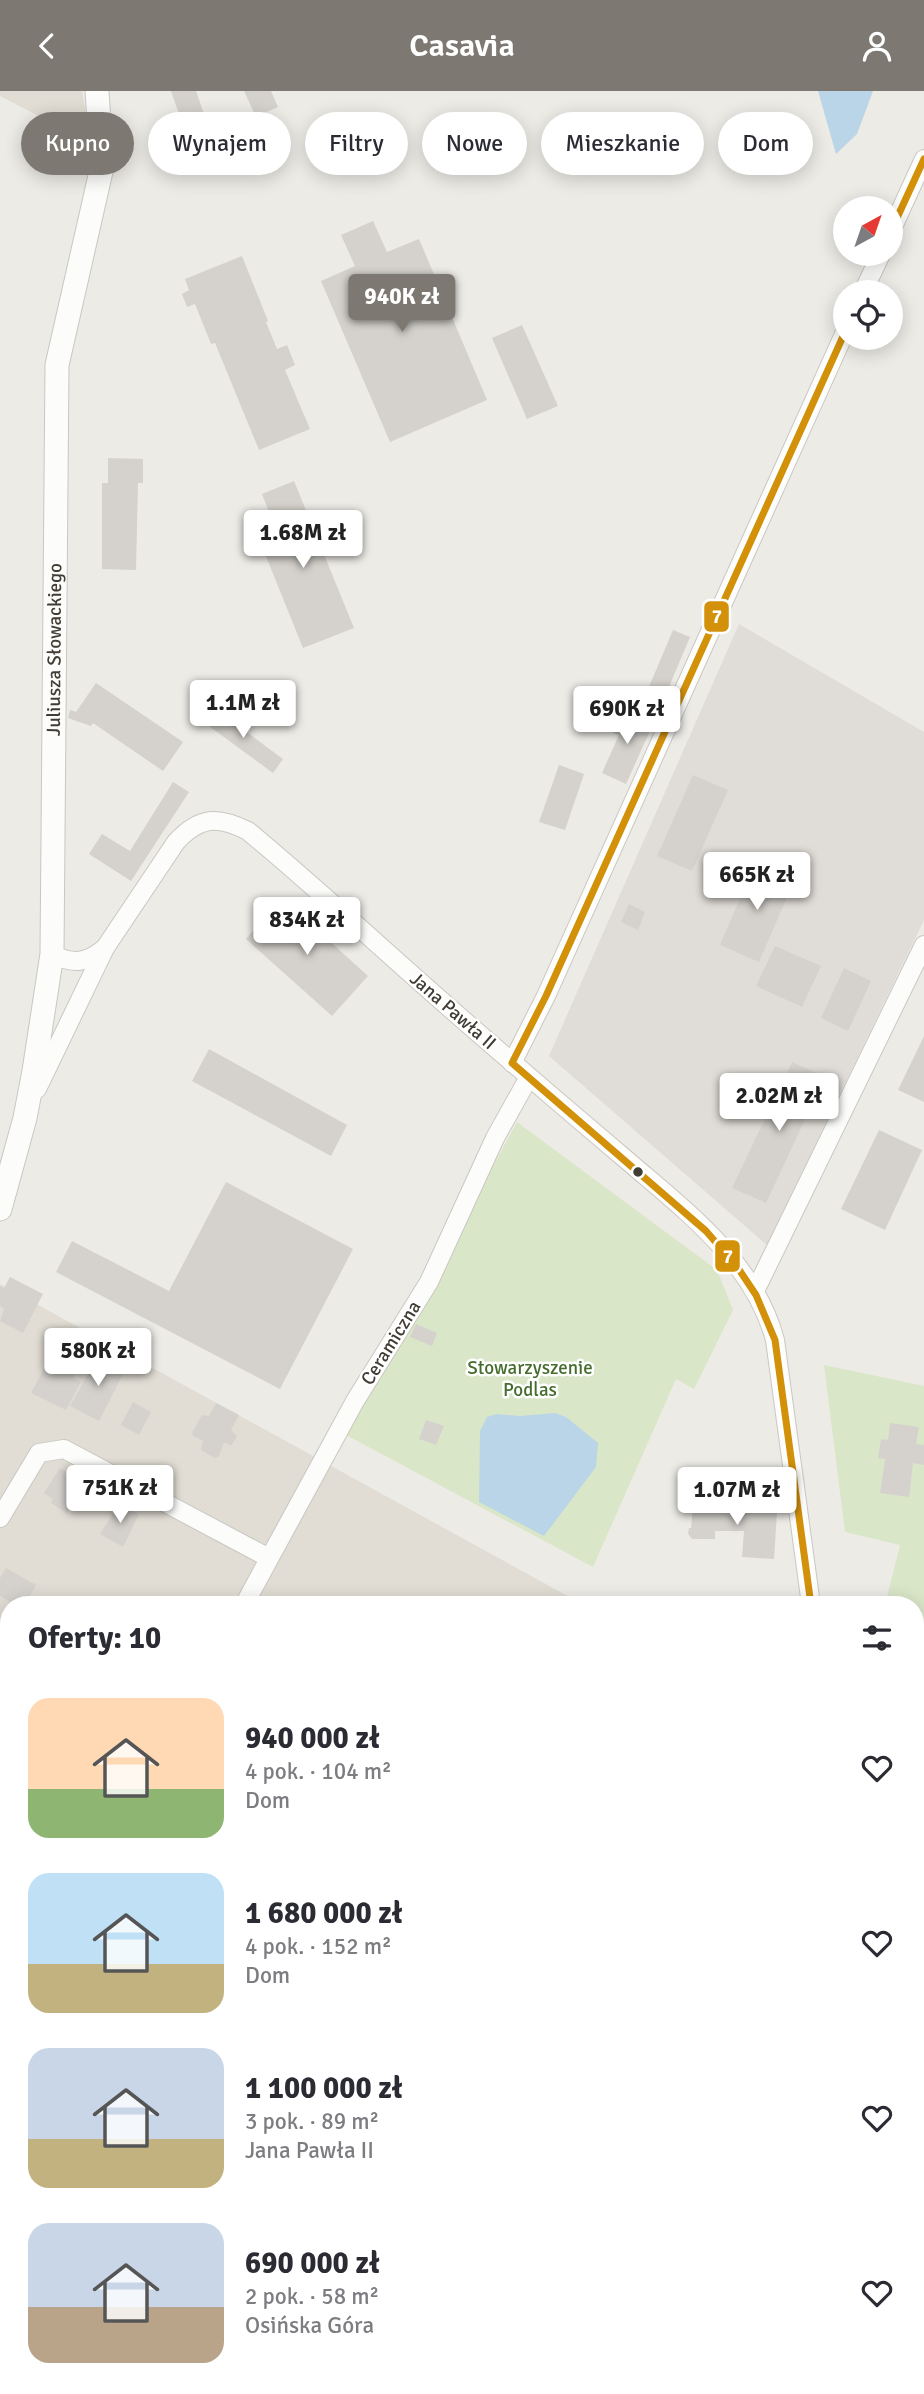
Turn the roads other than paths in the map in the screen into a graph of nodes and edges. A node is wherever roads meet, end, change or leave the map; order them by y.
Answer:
1 (97, 91) edge
2 (924, 159) edge
3 (903, 205) edge
4 (837, 350) edge
5 (924, 945) edge
6 (105, 949) junction
7 (52, 954) junction
8 (512, 1063) junction
9 (529, 1077) junction
10 (25, 1118) junction
11 (0, 1209) edge
12 (755, 1291) junction
13 (0, 1518) edge
14 (269, 1558) junction
15 (249, 1596) edge
16 (810, 1596) edge

1 - 7 street, Juliusza Słowackiego
2 - 3 street
4 - 8 street
5 - 12 street
6 - 7 street
6 - 8 street, Jana Pawła II
6 - 10 street, Jana Pawła II
7 - 10 street, Juliusza Słowackiego
8 - 9 street, Jana Pawła II
9 - 12 street, Jana Pawła II
9 - 14 street, Ceramiczna
10 - 11 street, Juliusza Słowackiego
12 - 16 street, Jana Pawła II
13 - 14 street
14 - 15 street, Ceramiczna

